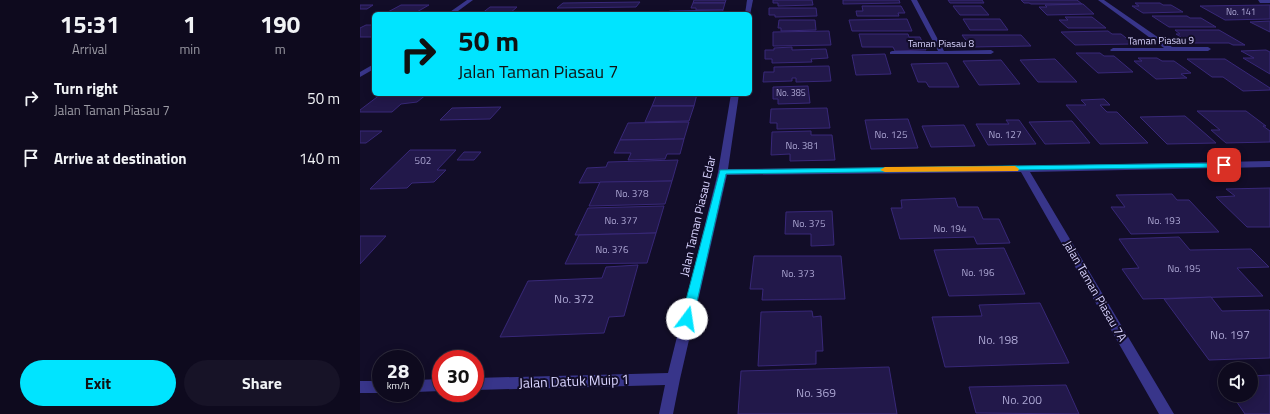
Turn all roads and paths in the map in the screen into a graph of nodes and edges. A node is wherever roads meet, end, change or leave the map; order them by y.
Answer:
1 (470, 0) edge
2 (750, 0) edge
3 (914, 0) edge
4 (1101, 0) edge
5 (1260, 1) edge
6 (1270, 1) edge
7 (453, 12) edge
8 (748, 12) edge
9 (1208, 49) dead end
10 (1113, 50) dead end
11 (1170, 50) junction
12 (942, 52) junction
13 (991, 52) dead end
14 (892, 53) dead end
15 (372, 67) edge
16 (360, 75) edge
17 (735, 96) edge
18 (1270, 164) edge
19 (1024, 169) junction
20 (723, 172) junction
21 (673, 378) junction
22 (484, 384) edge
23 (360, 387) edge
24 (372, 387) edge
25 (666, 414) edge
26 (1167, 414) edge

1 - 7 street
2 - 8 street
3 - 12 street
4 - 11 street
5 - 6 street
9 - 11 street, Taman Piasau 9
10 - 11 street, Taman Piasau 9
12 - 13 street, Taman Piasau 8
12 - 14 street, Taman Piasau 8
15 - 16 street
17 - 20 street, Jalan Taman Piasau Edar
18 - 19 street
19 - 20 street
19 - 26 street, Jalan Taman Piasau 7A
20 - 21 street, Jalan Taman Piasau Edar
21 - 22 street, Jalan Datuk Muip 1
21 - 25 street, Jalan Taman Piasau Edar
23 - 24 street

